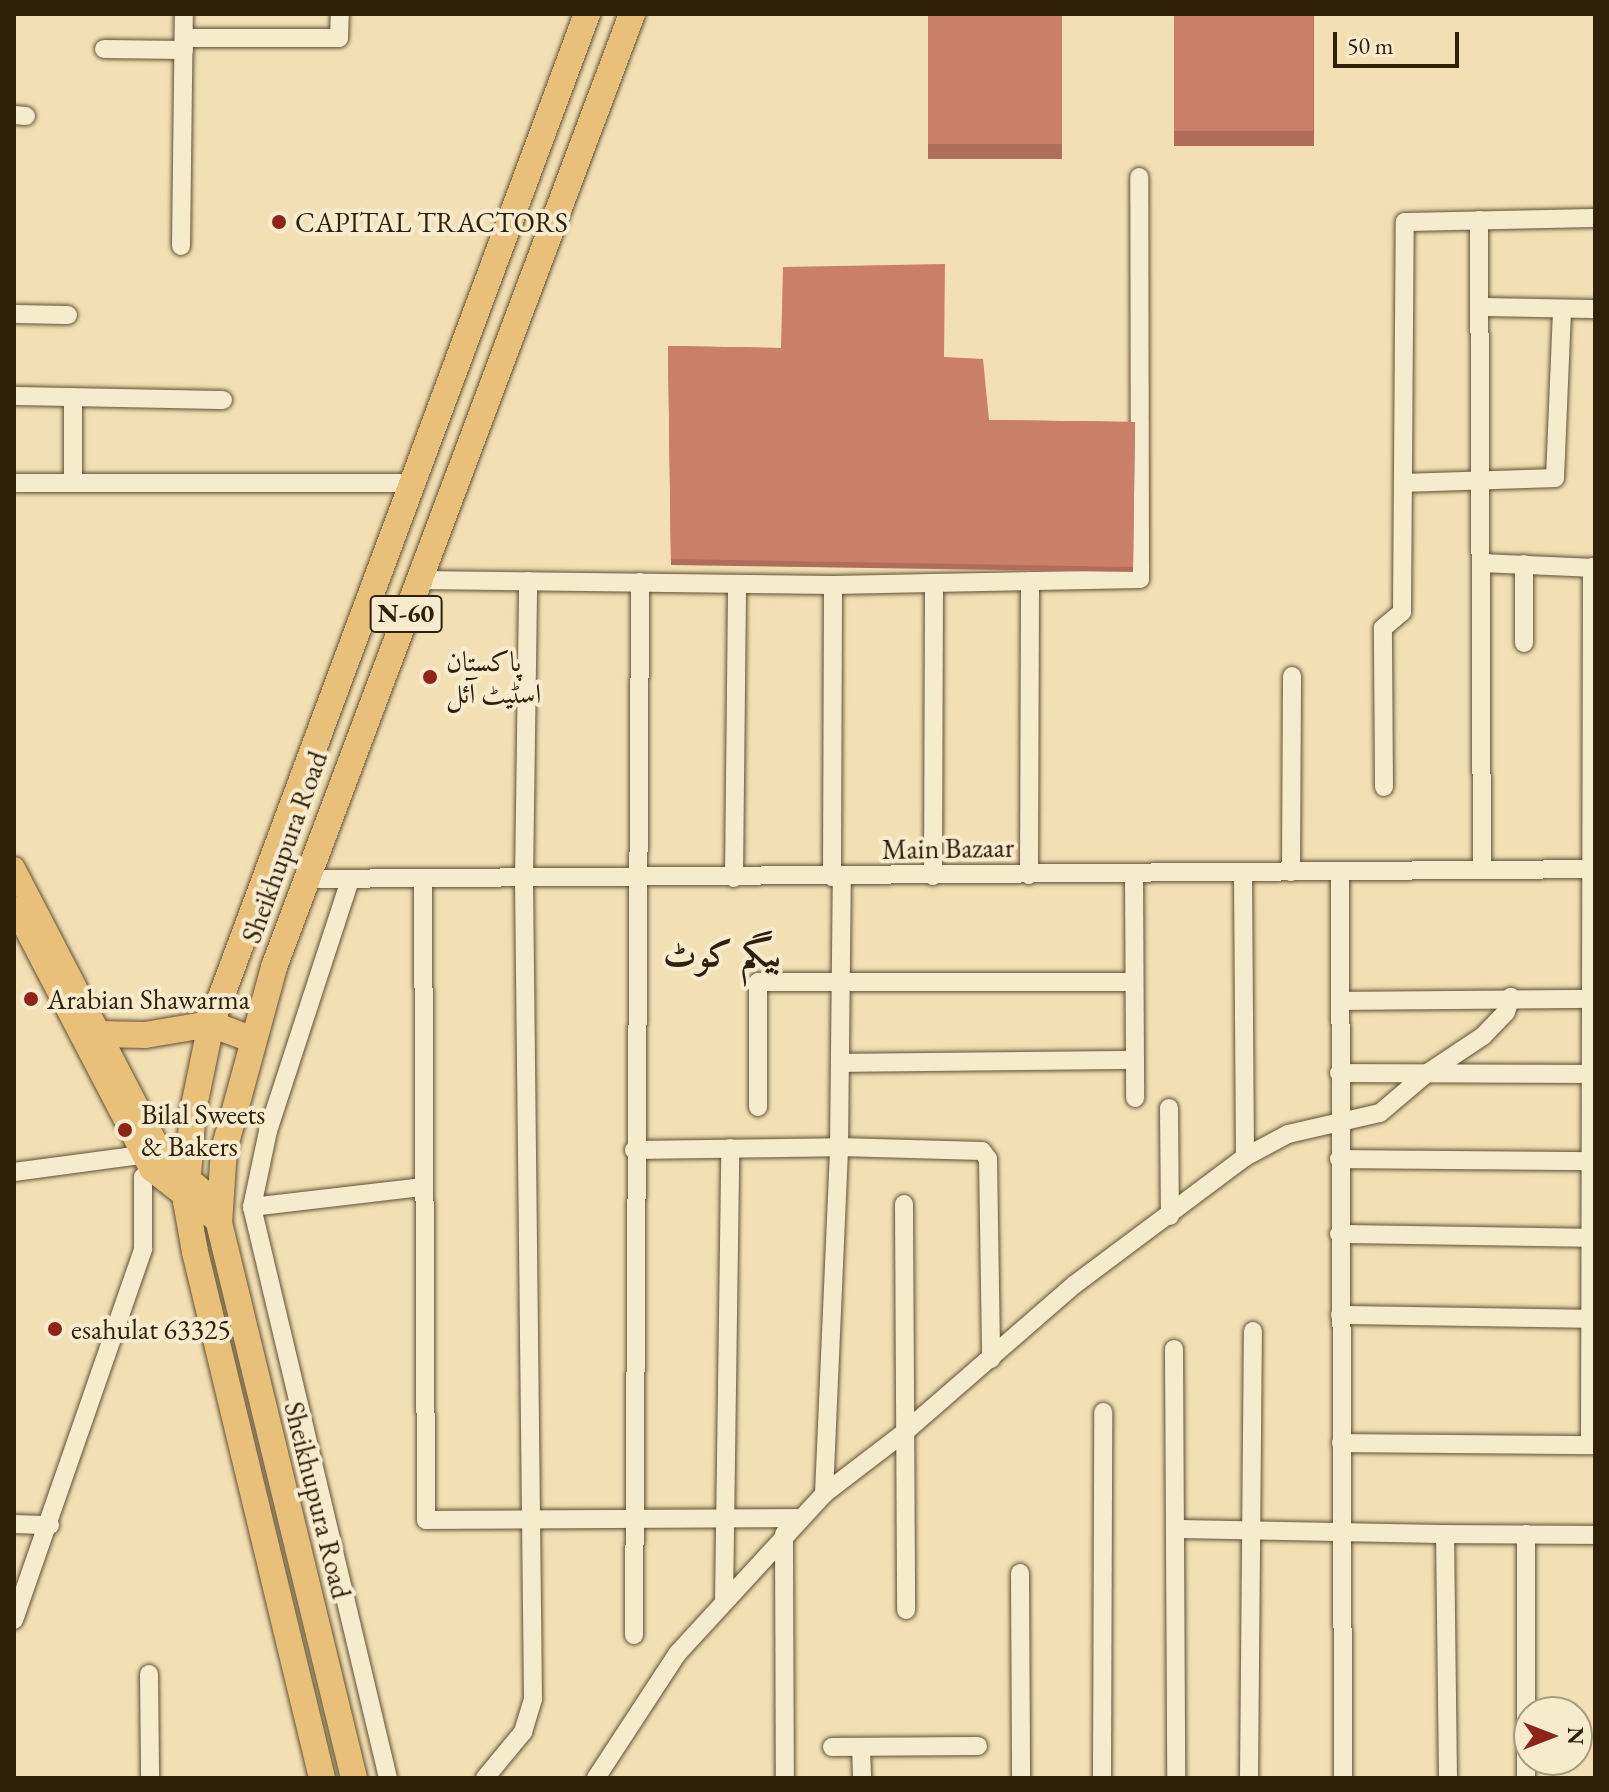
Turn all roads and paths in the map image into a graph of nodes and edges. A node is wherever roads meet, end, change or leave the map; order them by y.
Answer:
1 (184, 14) edge
2 (340, 14) edge
3 (587, 14) edge
4 (632, 14) edge
5 (184, 44) junction
6 (104, 49) dead end
7 (1139, 177) dead end
8 (1595, 218) edge
9 (1479, 220) junction
10 (181, 246) dead end
11 (1480, 307) junction
12 (1562, 309) junction
13 (1595, 309) edge
14 (14, 314) edge
15 (68, 315) dead end
16 (14, 396) edge
17 (73, 397) junction
18 (223, 400) dead end
19 (14, 483) edge
20 (73, 483) junction
21 (409, 483) junction
22 (1403, 483) junction
23 (1481, 483) junction
24 (1481, 563) junction
25 (1524, 564) junction
26 (1594, 568) edge
27 (419, 580) junction
28 (528, 581) junction
29 (1030, 581) junction
30 (640, 582) junction
31 (934, 583) junction
32 (737, 584) junction
33 (833, 585) junction
34 (1524, 643) dead end
35 (1292, 676) dead end
36 (1384, 787) dead end
37 (14, 868) edge
38 (1593, 869) edge
39 (1482, 870) junction
40 (1340, 871) junction
41 (1243, 872) junction
42 (1291, 872) junction
43 (1134, 873) junction
44 (1029, 875) junction
45 (933, 876) junction
46 (837, 877) junction
47 (734, 878) junction
48 (306, 879) junction
49 (640, 879) junction
50 (350, 880) junction
51 (423, 880) junction
52 (524, 880) junction
53 (14, 907) edge
54 (841, 982) junction
55 (1134, 982) junction
56 (1594, 989) edge
57 (1511, 997) junction
58 (1340, 1001) junction
59 (211, 1024) junction
60 (99, 1034) junction
61 (251, 1039) junction
62 (1135, 1060) junction
63 (840, 1063) junction
64 (1339, 1073) junction
65 (1426, 1074) junction
66 (1593, 1074) junction
67 (1135, 1098) dead end
68 (758, 1107) dead end
69 (1169, 1108) dead end
70 (1339, 1125) junction
71 (839, 1147) junction
72 (730, 1148) junction
73 (634, 1150) junction
74 (154, 1157) junction
75 (1245, 1157) junction
76 (1339, 1159) junction
77 (1592, 1161) junction
78 (14, 1172) edge
79 (423, 1187) junction
80 (186, 1191) junction
81 (1593, 1195) edge
82 (904, 1204) dead end
83 (252, 1207) junction
84 (219, 1213) junction
85 (1170, 1216) junction
86 (1339, 1234) junction
87 (1592, 1238) junction
88 (1340, 1315) junction
89 (1591, 1319) junction
90 (1253, 1331) dead end
91 (1174, 1349) dead end
92 (991, 1359) junction
93 (1103, 1412) dead end
94 (906, 1431) junction
95 (1341, 1443) junction
96 (1593, 1445) edge
97 (824, 1494) junction
98 (633, 1518) junction
99 (801, 1518) junction
100 (725, 1519) junction
101 (529, 1520) junction
102 (14, 1524) edge
103 (50, 1525) junction
104 (1175, 1529) junction
105 (1251, 1530) junction
106 (1341, 1532) junction
107 (784, 1534) junction
108 (1445, 1534) junction
109 (1526, 1534) junction
110 (1595, 1535) edge
111 (1020, 1573) dead end
112 (724, 1602) junction
113 (906, 1610) dead end
114 (14, 1620) edge
115 (634, 1635) dead end
116 (149, 1674) dead end
117 (978, 1746) dead end
118 (832, 1747) dead end
119 (861, 1747) junction
120 (150, 1778) edge
121 (322, 1778) edge
122 (354, 1778) edge
123 (388, 1778) edge
124 (485, 1778) edge
125 (596, 1778) edge
126 (785, 1778) edge
127 (862, 1778) edge
128 (1021, 1778) edge
129 (1102, 1778) edge
130 (1176, 1778) edge
131 (1249, 1778) edge
132 (1343, 1778) edge
133 (1448, 1778) edge
134 (1526, 1778) edge

1 - 5 street
2 - 5 street
3 - 21 highway, Sheikhupura Road / N-60
4 - 27 highway, Sheikhupura Road / N-60
5 - 6 street
5 - 10 street
7 - 29 street
8 - 9 street
9 - 11 street
9 - 22 street
11 - 12 street
11 - 23 street
12 - 13 street
12 - 23 street
14 - 15 street
16 - 17 street
17 - 18 street
17 - 20 street
19 - 20 street
20 - 21 street
21 - 59 highway, Sheikhupura Road / N-60
22 - 23 street
22 - 36 street
23 - 24 street
24 - 25 street
24 - 39 street
25 - 26 street
25 - 34 street
26 - 38 street
27 - 28 street
27 - 48 highway, Sheikhupura Road / N-60
28 - 30 street
28 - 52 street
29 - 31 street
29 - 44 street
30 - 32 street
30 - 49 street
31 - 33 street
31 - 45 street
32 - 33 street
32 - 47 street
33 - 46 street
35 - 42 street
37 - 60 main road
38 - 39 street, Main Bazaar
38 - 56 street
39 - 40 street, Main Bazaar
40 - 42 street, Main Bazaar
40 - 58 street
41 - 42 street, Main Bazaar
41 - 43 street, Main Bazaar
41 - 75 street
43 - 44 street, Main Bazaar
43 - 55 street
44 - 45 street, Main Bazaar
45 - 46 street, Main Bazaar
46 - 47 street, Main Bazaar
46 - 54 street
47 - 49 street, Main Bazaar
48 - 50 street, Main Bazaar
48 - 61 highway, Sheikhupura Road / N-60
49 - 52 street, Main Bazaar
49 - 73 street
50 - 51 street, Main Bazaar
50 - 83 street
51 - 52 street, Main Bazaar
51 - 79 street
52 - 101 street
53 - 74 main road
54 - 55 street
54 - 63 street
54 - 68 street
55 - 62 street
56 - 57 street
56 - 66 street
57 - 58 street
57 - 65 street
58 - 64 street
59 - 60 highway
59 - 61 highway
59 - 80 highway, Sheikhupura Road / N-60
60 - 74 main road
61 - 84 highway, Sheikhupura Road / N-60
62 - 63 street
62 - 67 street
63 - 71 street
64 - 65 street
64 - 70 street
65 - 66 street
65 - 70 street
66 - 77 street
69 - 85 street
70 - 75 street
70 - 76 street
71 - 72 street
71 - 92 street
71 - 97 street
72 - 73 street
72 - 100 street
73 - 98 street
74 - 78 street
74 - 80 main road
74 - 103 street
75 - 85 street
76 - 77 street
76 - 86 street
77 - 81 street
79 - 83 street
79 - 101 street
80 - 84 main road
80 - 121 highway, Sheikhupura Road
81 - 87 street
82 - 94 street
83 - 123 street
84 - 122 highway, Sheikhupura Road
85 - 92 street
86 - 87 street
86 - 88 street
87 - 89 street
88 - 89 street
88 - 95 street
89 - 96 street
90 - 105 street
91 - 104 street
92 - 94 street
93 - 129 street
94 - 97 street
94 - 113 street
95 - 96 street
95 - 106 street
97 - 99 street
98 - 100 street
98 - 101 street
98 - 115 street
99 - 100 street
99 - 107 street
100 - 112 street
101 - 124 street
102 - 103 street
103 - 114 street
104 - 105 street
104 - 130 street
105 - 106 street
105 - 131 street
106 - 108 street
106 - 132 street
107 - 112 street
107 - 126 street
108 - 109 street
108 - 133 street
109 - 110 street
109 - 134 street
111 - 128 street
112 - 125 street
116 - 120 street
117 - 119 street
118 - 119 street
119 - 127 street

